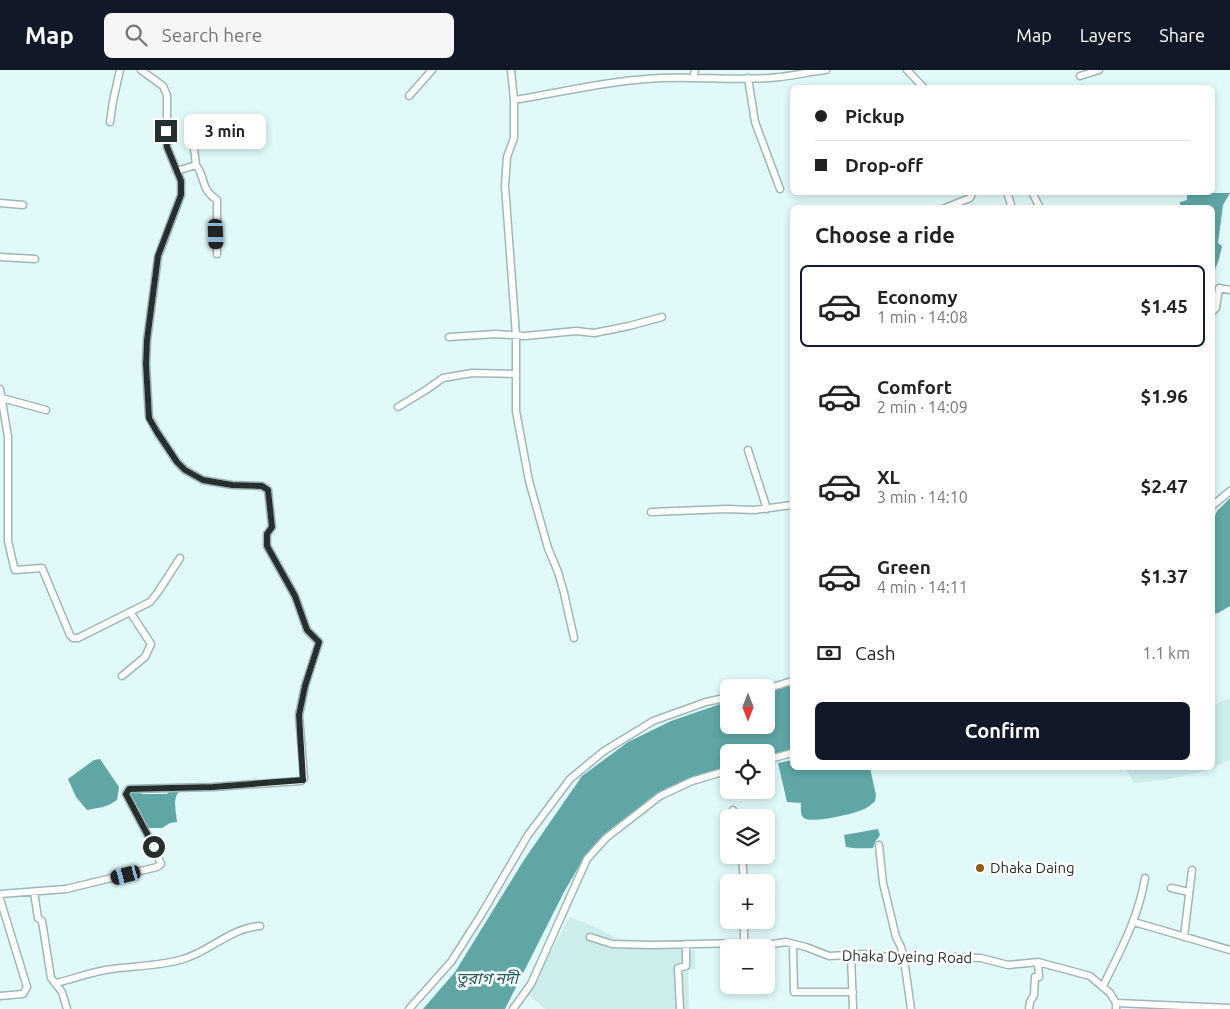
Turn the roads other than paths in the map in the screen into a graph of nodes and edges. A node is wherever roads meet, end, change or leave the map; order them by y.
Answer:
1 (120, 70) edge
2 (141, 70) edge
3 (432, 70) edge
4 (511, 70) edge
5 (695, 70) edge
6 (826, 70) edge
7 (907, 70) edge
8 (1099, 70) edge
9 (1080, 76) dead end
10 (693, 78) junction
11 (748, 78) junction
12 (921, 85) edge
13 (409, 96) dead end
14 (514, 100) junction
15 (110, 122) dead end
16 (197, 143) dead end
17 (196, 165) junction
18 (176, 170) junction
19 (780, 189) dead end
20 (972, 195) edge
21 (0, 203) edge
22 (23, 205) dead end
23 (952, 205) edge
24 (217, 254) dead end
25 (0, 257) edge
26 (35, 259) dead end
27 (1230, 290) edge
28 (1215, 309) edge
29 (662, 317) dead end
30 (516, 335) junction
31 (449, 337) dead end
32 (516, 374) junction
33 (0, 389) edge
34 (2, 398) junction
35 (398, 407) dead end
36 (46, 410) dead end
37 (748, 450) dead end
38 (1230, 490) edge
39 (1215, 503) edge
40 (790, 505) edge
41 (767, 509) junction
42 (651, 512) dead end
43 (180, 558) dead end
44 (130, 612) junction
45 (574, 638) dead end
46 (122, 676) dead end
47 (790, 683) edge
48 (775, 687) edge
49 (720, 699) edge
50 (790, 754) edge
51 (775, 758) edge
52 (720, 773) edge
53 (879, 844) dead end
54 (1192, 870) dead end
55 (1145, 878) dead end
56 (1171, 888) dead end
57 (34, 892) junction
58 (1189, 892) junction
59 (0, 894) edge
60 (0, 899) edge
61 (1134, 922) junction
62 (260, 926) dead end
63 (590, 937) dead end
64 (1184, 937) junction
65 (720, 943) edge
66 (775, 943) edge
67 (686, 944) junction
68 (793, 944) junction
69 (1230, 950) edge
70 (850, 955) junction
71 (904, 959) junction
72 (1038, 962) junction
73 (56, 982) junction
74 (1103, 986) junction
75 (853, 992) junction
76 (0, 996) edge
77 (1116, 1006) edge
78 (1230, 1008) edge
79 (67, 1009) edge
80 (409, 1009) edge
81 (513, 1009) edge
82 (680, 1009) edge
83 (854, 1009) edge
84 (911, 1009) edge
85 (1030, 1009) edge

1 - 15 street
2 - 18 street
3 - 13 street
4 - 14 street
5 - 10 street
6 - 11 street
7 - 12 street
8 - 9 street
10 - 11 street
10 - 14 street
11 - 19 street
14 - 30 street
16 - 17 street
17 - 18 street
17 - 24 street
18 - 57 street
20 - 23 street
21 - 22 street
25 - 26 street
27 - 28 street
29 - 30 street
30 - 31 street
30 - 32 street
32 - 35 street
32 - 45 street
33 - 34 street
34 - 36 street
34 - 44 street
37 - 41 street
38 - 39 street
40 - 41 street
41 - 42 street
43 - 44 street
44 - 46 street
47 - 48 street
49 - 80 street
50 - 51 street
52 - 81 street
53 - 71 street
54 - 58 street
55 - 61 street
56 - 58 street
57 - 59 street
57 - 73 street
58 - 64 street
60 - 76 street
61 - 64 street
61 - 74 street
62 - 73 street
63 - 67 street, Dhaka Dyeing Road
64 - 69 street
65 - 67 street, Dhaka Dyeing Road
66 - 68 street, Dhaka Dyeing Road
67 - 82 street
68 - 70 street, Dhaka Dyeing Road
68 - 75 street
70 - 71 street, Dhaka Dyeing Road
70 - 75 street
71 - 72 street, Dhaka Dyeing Road
71 - 84 street
72 - 74 street, Dhaka Dyeing Road
72 - 85 street
73 - 79 street
74 - 77 street, Dhaka Dyeing Road
75 - 83 street
77 - 78 street

